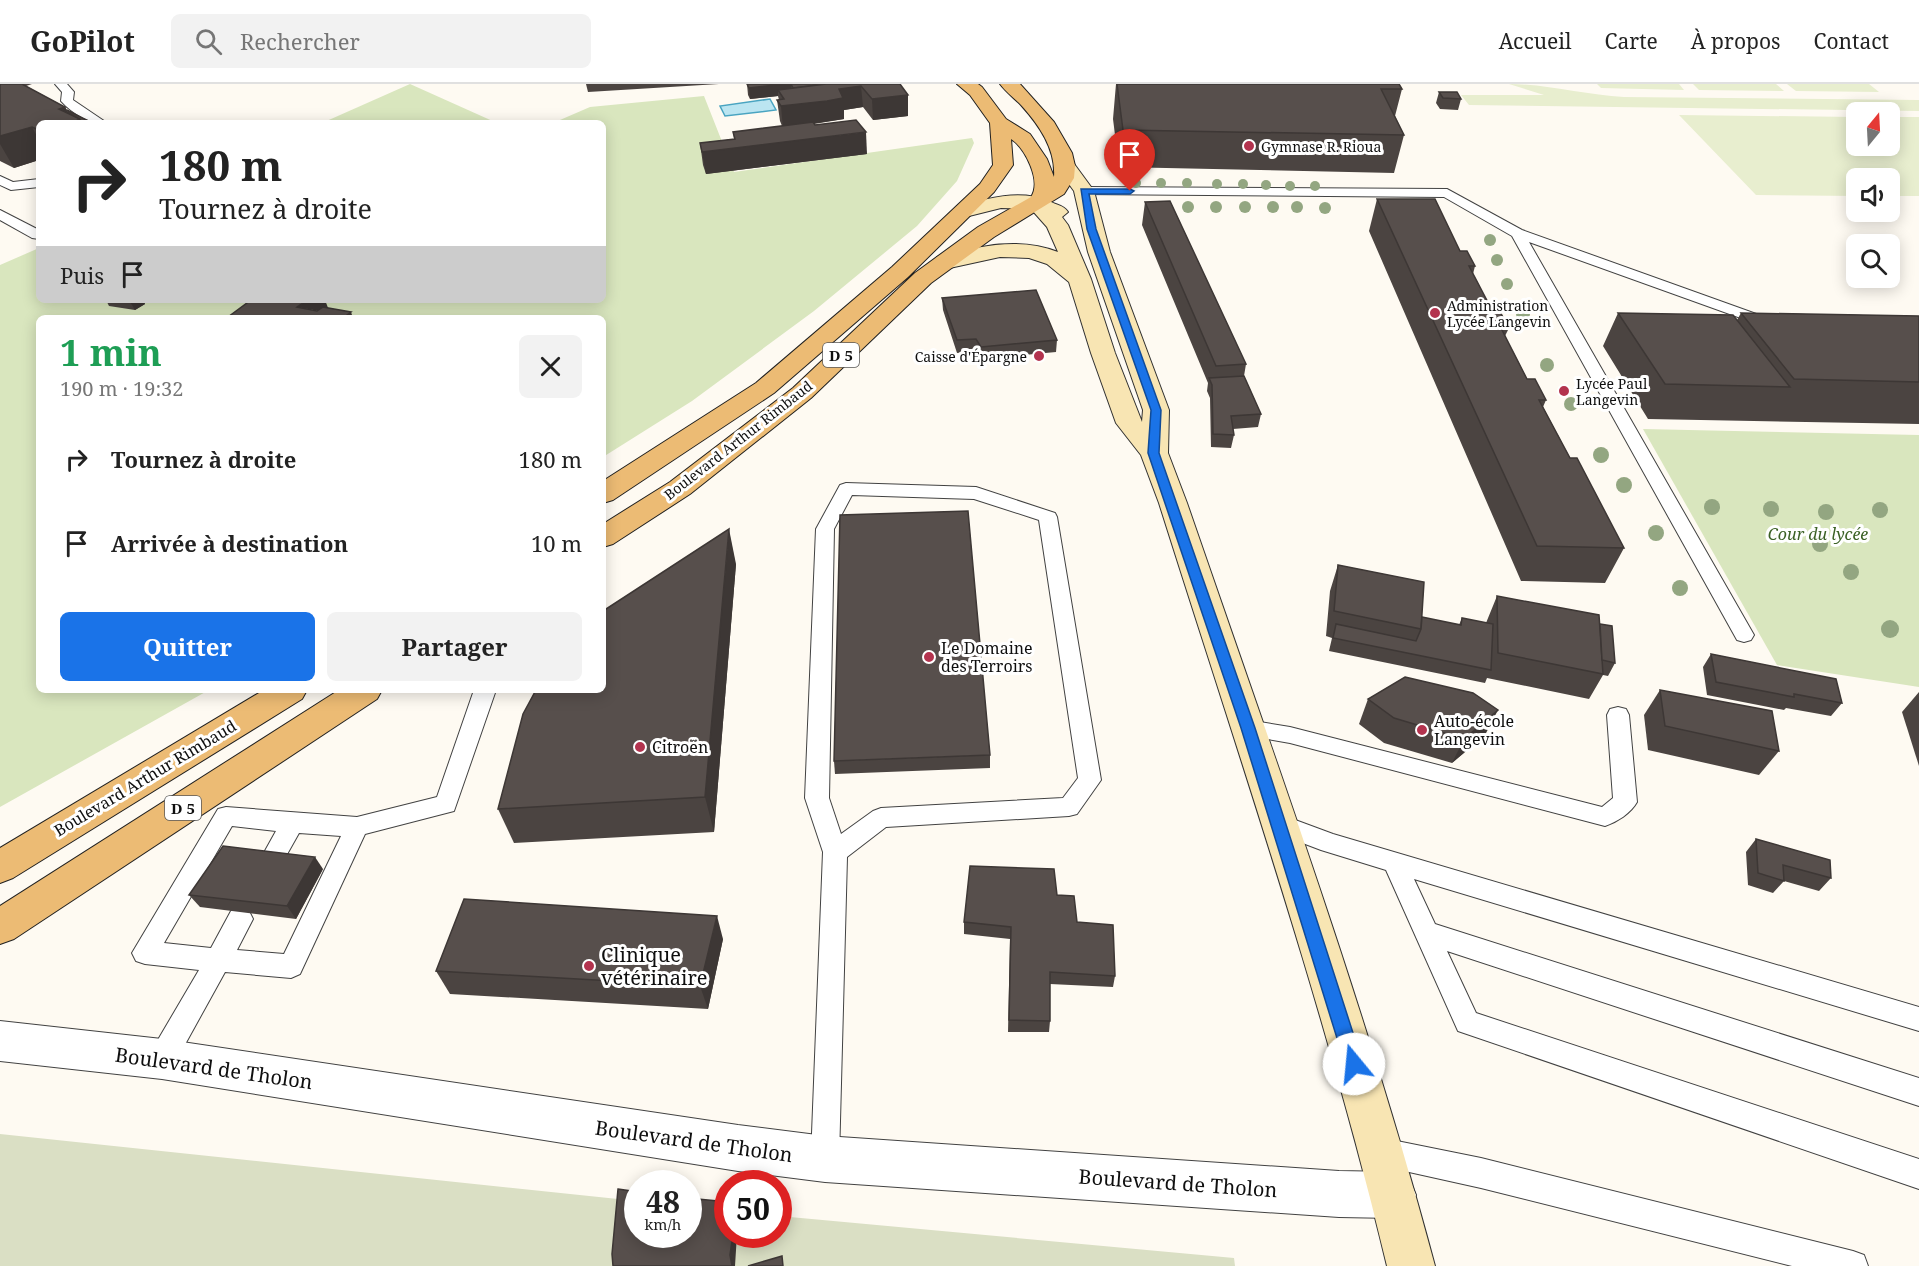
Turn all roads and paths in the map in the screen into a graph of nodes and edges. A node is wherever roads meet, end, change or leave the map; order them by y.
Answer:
1 (61, 84) edge
2 (966, 84) edge
3 (1009, 84) edge
4 (95, 120) edge
5 (999, 123) junction
6 (1065, 165) junction
7 (36, 183) edge
8 (4, 184) edge
9 (36, 191) edge
10 (1084, 191) junction
11 (1037, 203) junction
12 (965, 211) junction
13 (0, 214) edge
14 (1092, 229) junction
15 (1517, 233) junction
16 (36, 234) edge
17 (945, 262) junction
18 (1080, 279) junction
19 (1781, 327) edge
20 (1154, 453) junction
21 (606, 492) edge
22 (606, 535) edge
23 (1744, 635) dead end
24 (285, 693) edge
25 (360, 693) edge
26 (484, 693) edge
27 (1617, 715) dead end
28 (1248, 728) junction
29 (292, 823) junction
30 (1279, 824) junction
31 (357, 827) junction
32 (835, 852) junction
33 (273, 858) edge
34 (1395, 863) junction
35 (0, 867) edge
36 (240, 919) dead end
37 (0, 927) edge
38 (1428, 933) junction
39 (218, 960) junction
40 (1919, 1019) edge
41 (0, 1041) edge
42 (162, 1059) junction
43 (1919, 1092) edge
44 (825, 1159) junction
45 (1388, 1173) junction
46 (1919, 1174) edge
47 (1411, 1266) edge
48 (1853, 1266) edge

1 - 4 lane
2 - 5 main road, D 5
3 - 6 main road
5 - 11 main road, D 5
5 - 12 main road, Boulevard Arthur Rimbaud / D 5
6 - 10 main road
6 - 11 main road, Boulevard Arthur Rimbaud / D 5
7 - 8 lane
8 - 9 lane
10 - 14 main road
10 - 15 lane
11 - 12 main road, Boulevard Arthur Rimbaud
11 - 14 main road, Boulevard Arthur Rimbaud
11 - 17 main road, Boulevard Arthur Rimbaud / D 5
11 - 18 main road
12 - 21 main road, Boulevard Arthur Rimbaud / D 5
13 - 16 lane
14 - 20 main road
15 - 19 lane
15 - 23 lane
17 - 18 main road
17 - 22 main road, Boulevard Arthur Rimbaud / D 5
18 - 20 main road
20 - 28 main road
24 - 35 main road, Boulevard Arthur Rimbaud
25 - 37 main road, D 5
26 - 31 lane
27 - 28 lane
28 - 30 main road
29 - 31 lane
29 - 33 lane
29 - 39 lane
30 - 34 lane
30 - 45 main road
31 - 39 lane
32 - 32 lane
32 - 44 lane
34 - 38 lane
34 - 40 lane
36 - 39 lane
38 - 43 lane
38 - 46 lane
39 - 42 lane
41 - 42 street, Boulevard de Tholon
42 - 44 street, Boulevard de Tholon
44 - 45 street, Boulevard de Tholon
45 - 47 main road
45 - 48 lane

